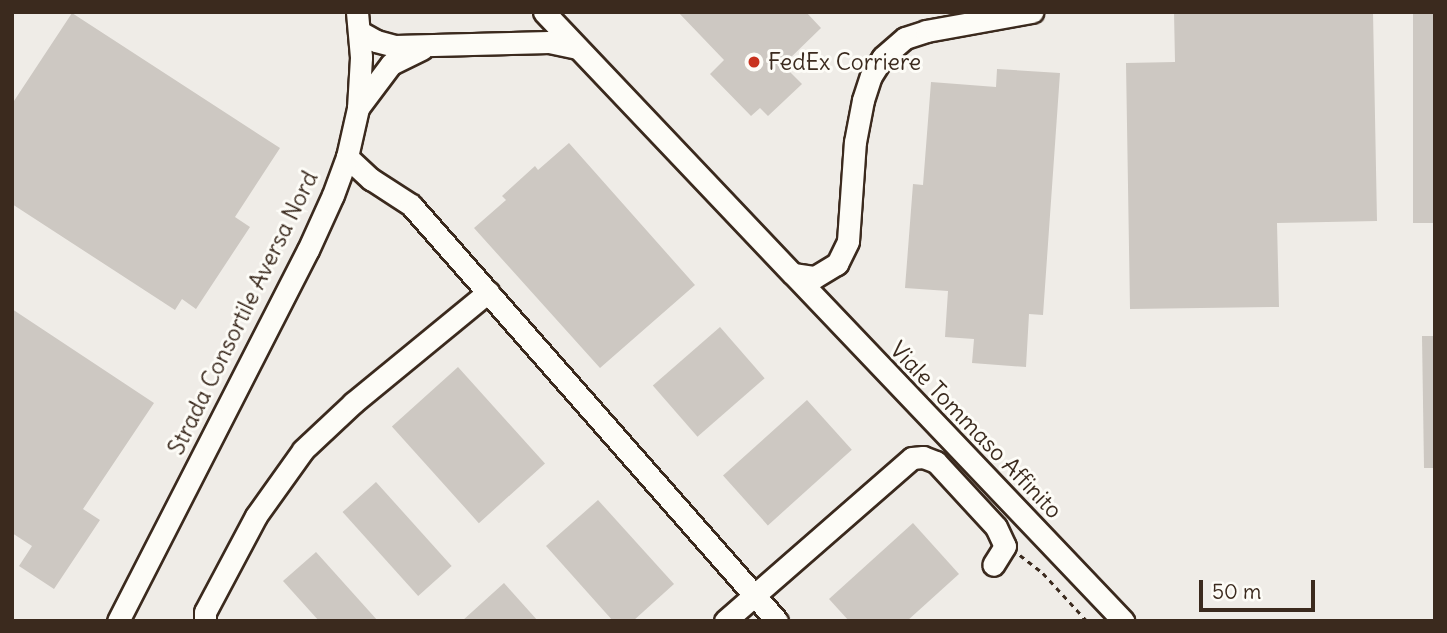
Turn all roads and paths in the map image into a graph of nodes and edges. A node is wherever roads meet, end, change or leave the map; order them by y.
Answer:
1 (531, 12) edge
2 (544, 12) edge
3 (1032, 12) edge
4 (359, 22) edge
5 (507, 41) junction
6 (430, 46) junction
7 (579, 49) junction
8 (358, 108) junction
9 (347, 157) junction
10 (371, 179) junction
11 (333, 195) junction
12 (793, 274) junction
13 (488, 292) junction
14 (1005, 546) junction
15 (993, 565) dead end
16 (754, 594) junction
17 (118, 621) edge
18 (205, 621) edge
19 (725, 621) edge
20 (777, 621) edge
21 (1087, 621) edge
22 (1123, 621) edge

1 - 5 street
2 - 7 street, Viale Tommaso Affinito
3 - 12 street
4 - 6 street
4 - 8 street, Strada Consortile Aversa Nord
5 - 6 street
5 - 7 street
6 - 8 street
7 - 12 street, Viale Tommaso Affinito
8 - 9 street, Strada Consortile Aversa Nord
9 - 10 street
9 - 11 street, Strada Consortile Aversa Nord
10 - 11 street
10 - 13 street
11 - 17 street, Strada Consortile Aversa Nord
12 - 22 street, Viale Tommaso Affinito
13 - 16 street
13 - 18 street
14 - 15 street
14 - 16 street
14 - 21 path
16 - 19 street
16 - 20 street

